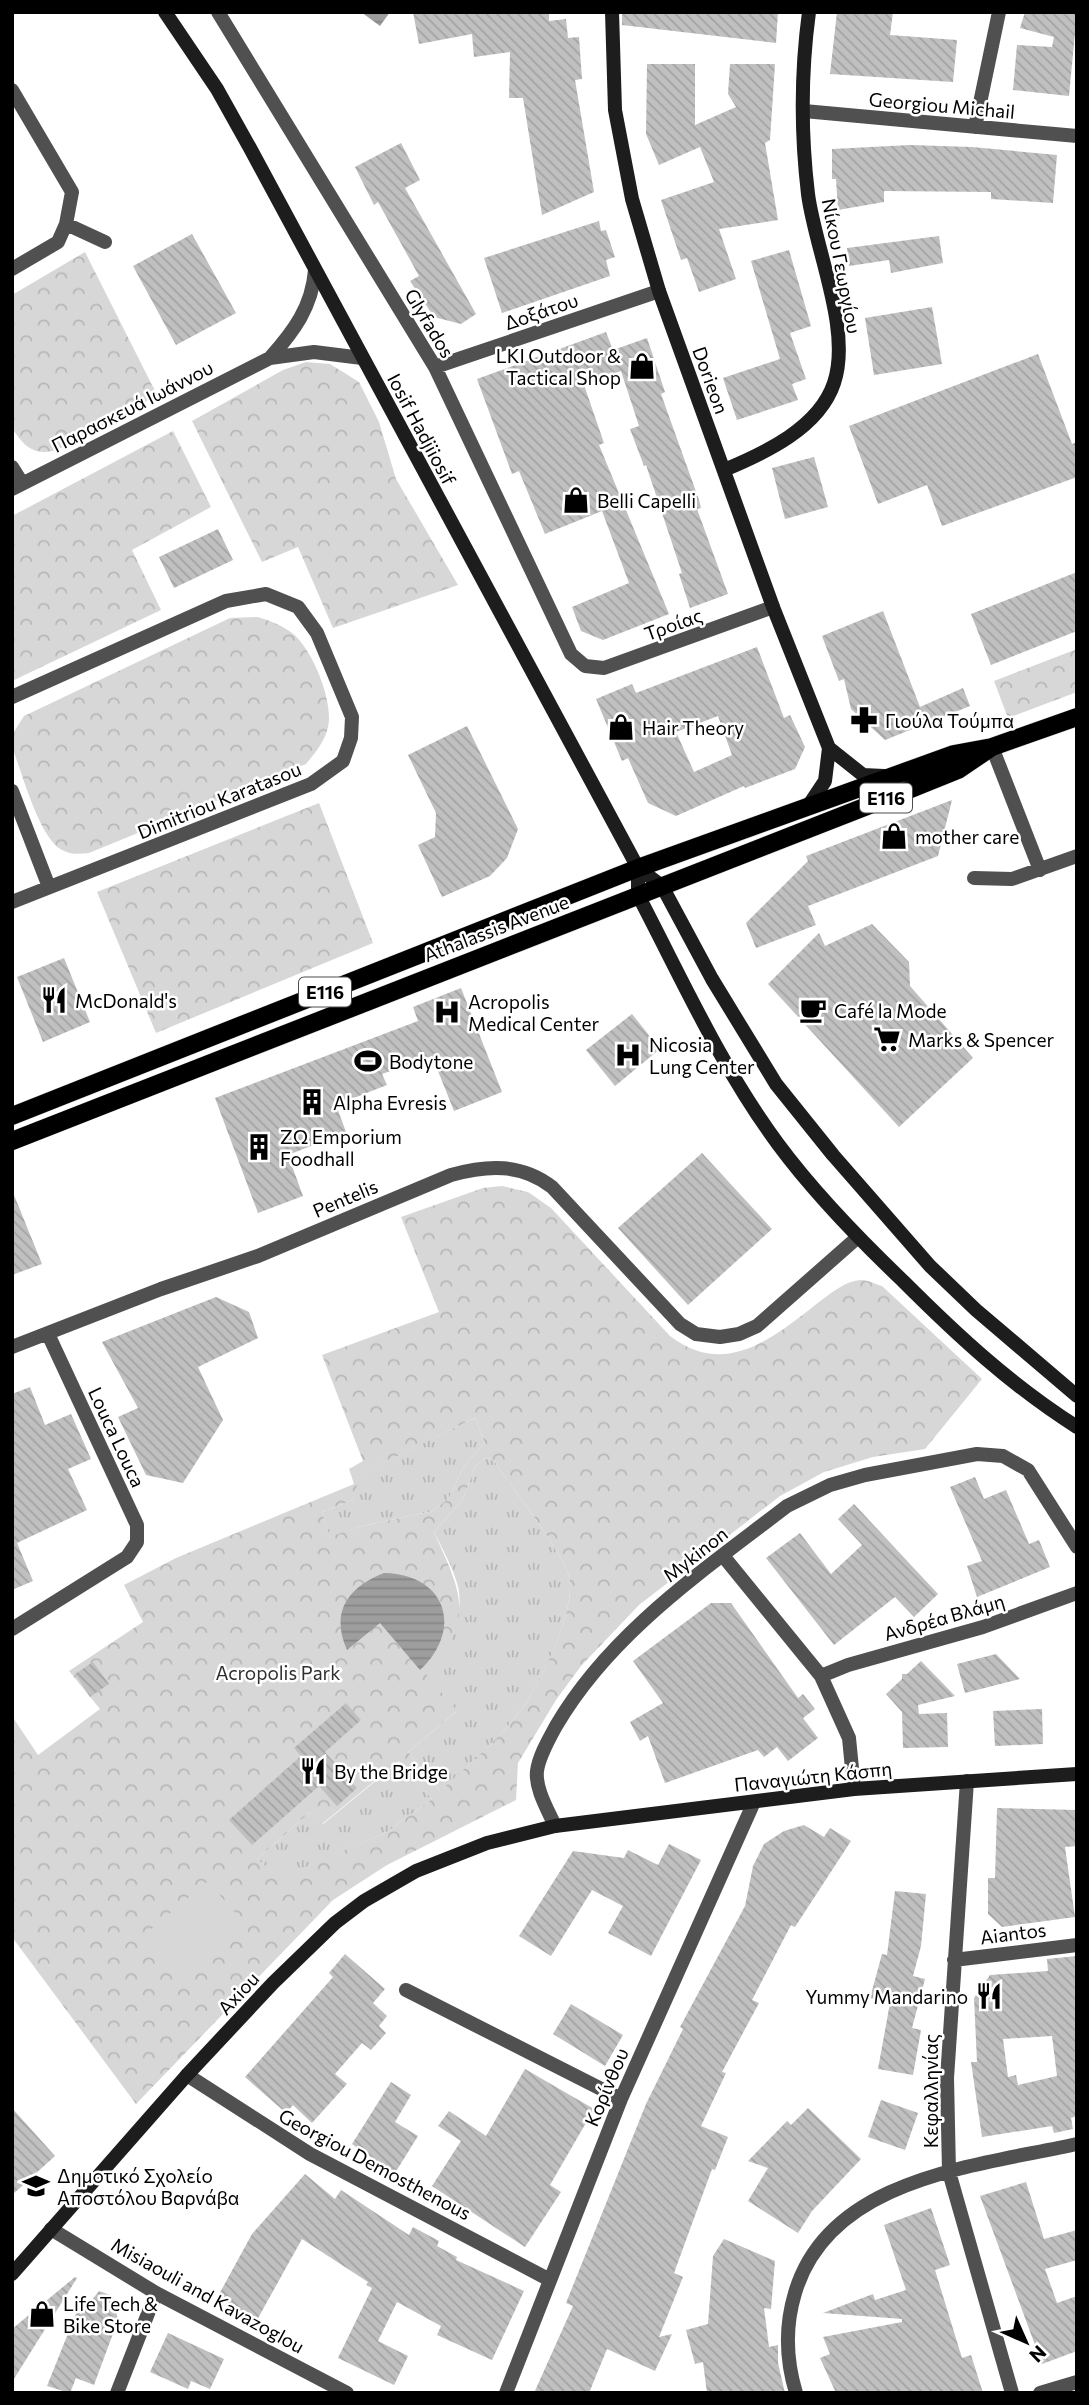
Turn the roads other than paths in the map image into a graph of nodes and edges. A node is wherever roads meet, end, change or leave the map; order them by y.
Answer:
1 (165, 12) edge
2 (219, 12) edge
3 (612, 12) edge
4 (809, 12) edge
5 (999, 12) edge
6 (12, 90) edge
7 (804, 111) junction
8 (975, 127) junction
9 (1077, 136) edge
10 (66, 224) junction
11 (105, 242) dead end
12 (12, 269) edge
13 (315, 270) junction
14 (659, 291) junction
15 (270, 358) junction
16 (362, 358) junction
17 (435, 367) junction
18 (12, 467) edge
19 (724, 470) junction
20 (17, 486) edge
21 (773, 607) junction
22 (585, 666) joint
23 (12, 696) edge
24 (1077, 717) edge
25 (992, 747) junction
26 (829, 748) junction
27 (892, 776) junction
28 (12, 791) edge
29 (807, 808) junction
30 (1077, 856) edge
31 (638, 868) junction
32 (1040, 870) junction
33 (974, 878) dead end
34 (662, 886) junction
35 (49, 887) junction
36 (638, 895) junction
37 (12, 902) edge
38 (12, 1116) edge
39 (12, 1141) edge
40 (858, 1237) junction
41 (48, 1334) junction
42 (12, 1348) edge
43 (1077, 1396) edge
44 (1077, 1427) edge
45 (1077, 1547) edge
46 (724, 1557) junction
47 (1077, 1593) edge
48 (12, 1629) edge
49 (821, 1676) junction
50 (1077, 1774) edge
51 (967, 1781) junction
52 (854, 1788) junction
53 (754, 1802) junction
54 (555, 1826) junction
55 (1077, 1945) edge
56 (954, 1960) junction
57 (406, 1990) dead end
58 (187, 2076) junction
59 (621, 2099) junction
60 (1077, 2144) edge
61 (949, 2172) junction
62 (51, 2229) junction
63 (12, 2274) edge
64 (550, 2280) junction
65 (156, 2293) junction
66 (1077, 2382) edge
67 (327, 2388) edge
68 (117, 2393) edge
69 (347, 2393) edge
70 (506, 2393) edge
71 (796, 2393) edge
72 (1012, 2393) edge
73 (1040, 2393) edge

1 - 13 street, Iosif Hadjiiosif
2 - 17 street, Glyfados
3 - 14 street, Dorieon
4 - 7 street, Νίκου Γεωργίου
5 - 8 street
6 - 10 street
7 - 8 street, Georgiou Michail
7 - 19 street, Νίκου Γεωργίου
8 - 9 street, Georgiou Michail
10 - 11 street
10 - 12 street
13 - 15 street, Παρασκευά Ιωάννου
13 - 16 street, Iosif Hadjiiosif
14 - 17 street, Δοξάτου
14 - 19 street, Dorieon
15 - 16 street, Παρασκευά Ιωάννου
15 - 20 street, Παρασκευά Ιωάννου
16 - 31 street, Iosif Hadjiiosif
17 - 22 street, Glyfados
18 - 20 street
19 - 21 street, Dorieon
21 - 22 street, Τροίας
21 - 26 street, Dorieon
23 - 35 street, Dimitriou Karatasou
24 - 25 main road, Athalassis Avenue / E116
25 - 27 main road, Athalassis Avenue / E116
25 - 32 street
25 - 34 main road, Athalassis Avenue / E116
26 - 27 street, Dorieon
26 - 29 street, Dorieon
27 - 29 main road, Athalassis Avenue / E116
28 - 35 street
29 - 31 main road, Athalassis Avenue / E116
30 - 32 street
31 - 34 street
31 - 36 street
31 - 38 main road, Athalassis Avenue / E116
32 - 33 street
34 - 36 main road, Athalassis Avenue / E116
34 - 43 street
35 - 37 street, Dimitriou Karatasou
36 - 39 main road, Athalassis Avenue / E116
36 - 40 street
40 - 41 street, Pentelis
40 - 44 street
41 - 42 street, Pentelis
41 - 48 street, Louca Louca
45 - 46 street, Mykinon
46 - 49 street
46 - 54 street, Mykinon
47 - 49 street, Ανδρέα Βλάμη
49 - 52 street
50 - 51 street, Παναγιώτη Κάσπη
51 - 52 street, Παναγιώτη Κάσπη
51 - 56 street, Κεφαλληνίας
52 - 53 street, Παναγιώτη Κάσπη
53 - 54 street, Παναγιώτη Κάσπη
53 - 59 street, Κορίνθου
54 - 58 street, Axiou
55 - 56 street, Aiantos
56 - 61 street, Κεφαλληνίας
57 - 59 street
58 - 62 street, Axiou
58 - 64 street, Georgiou Demosthenous
59 - 64 street, Κορίνθου
60 - 61 street
61 - 71 street
61 - 72 street, Κεφαλληνίας
62 - 63 street, Axiou
62 - 65 street, Misiaouli and Kavazoglou
64 - 70 street, Κορίνθου
65 - 67 street, Misiaouli and Kavazoglou
65 - 68 street
66 - 73 street
67 - 69 street, Misiaouli and Kavazoglou

